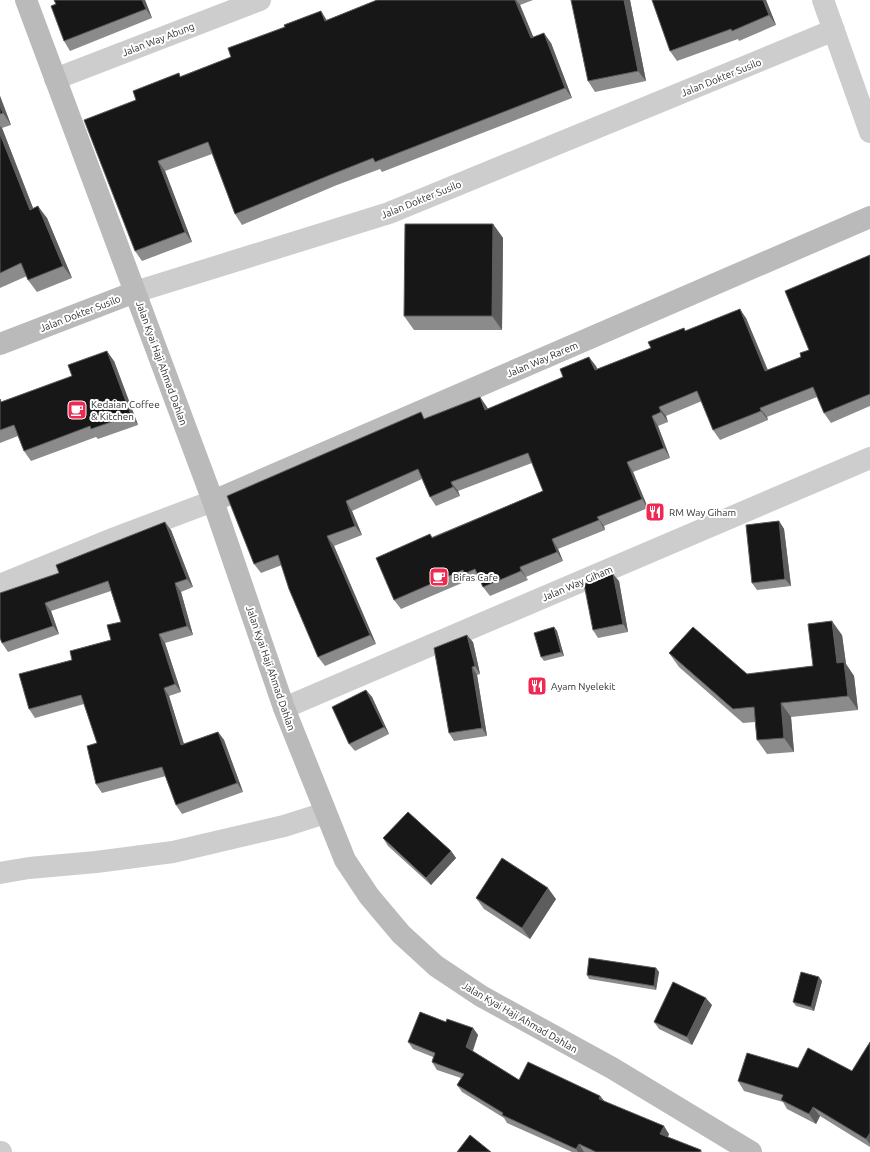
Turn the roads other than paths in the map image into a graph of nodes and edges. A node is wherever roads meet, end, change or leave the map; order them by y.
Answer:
1 (26, 0) edge
2 (260, 0) edge
3 (823, 0) edge
4 (834, 30) junction
5 (56, 79) junction
6 (870, 132) edge
7 (870, 217) edge
8 (135, 292) junction
9 (0, 344) edge
10 (870, 458) edge
11 (213, 501) junction
12 (0, 585) edge
13 (284, 708) junction
14 (325, 813) junction
15 (0, 873) edge
16 (751, 1152) edge

1 - 5 main road, Jalan Kyai Haji Ahmad Dahlan
2 - 5 street, Jalan Way Abung
3 - 4 street
4 - 6 street
4 - 8 street, Jalan Dokter Susilo
5 - 8 main road, Jalan Kyai Haji Ahmad Dahlan
7 - 11 main road, Jalan Way Rarem
8 - 9 main road, Jalan Dokter Susilo
8 - 11 main road, Jalan Kyai Haji Ahmad Dahlan
10 - 13 street, Jalan Way Giham
11 - 12 street
11 - 13 main road, Jalan Kyai Haji Ahmad Dahlan
13 - 14 main road, Jalan Kyai Haji Ahmad Dahlan
14 - 15 street
14 - 16 main road, Jalan Kyai Haji Ahmad Dahlan

